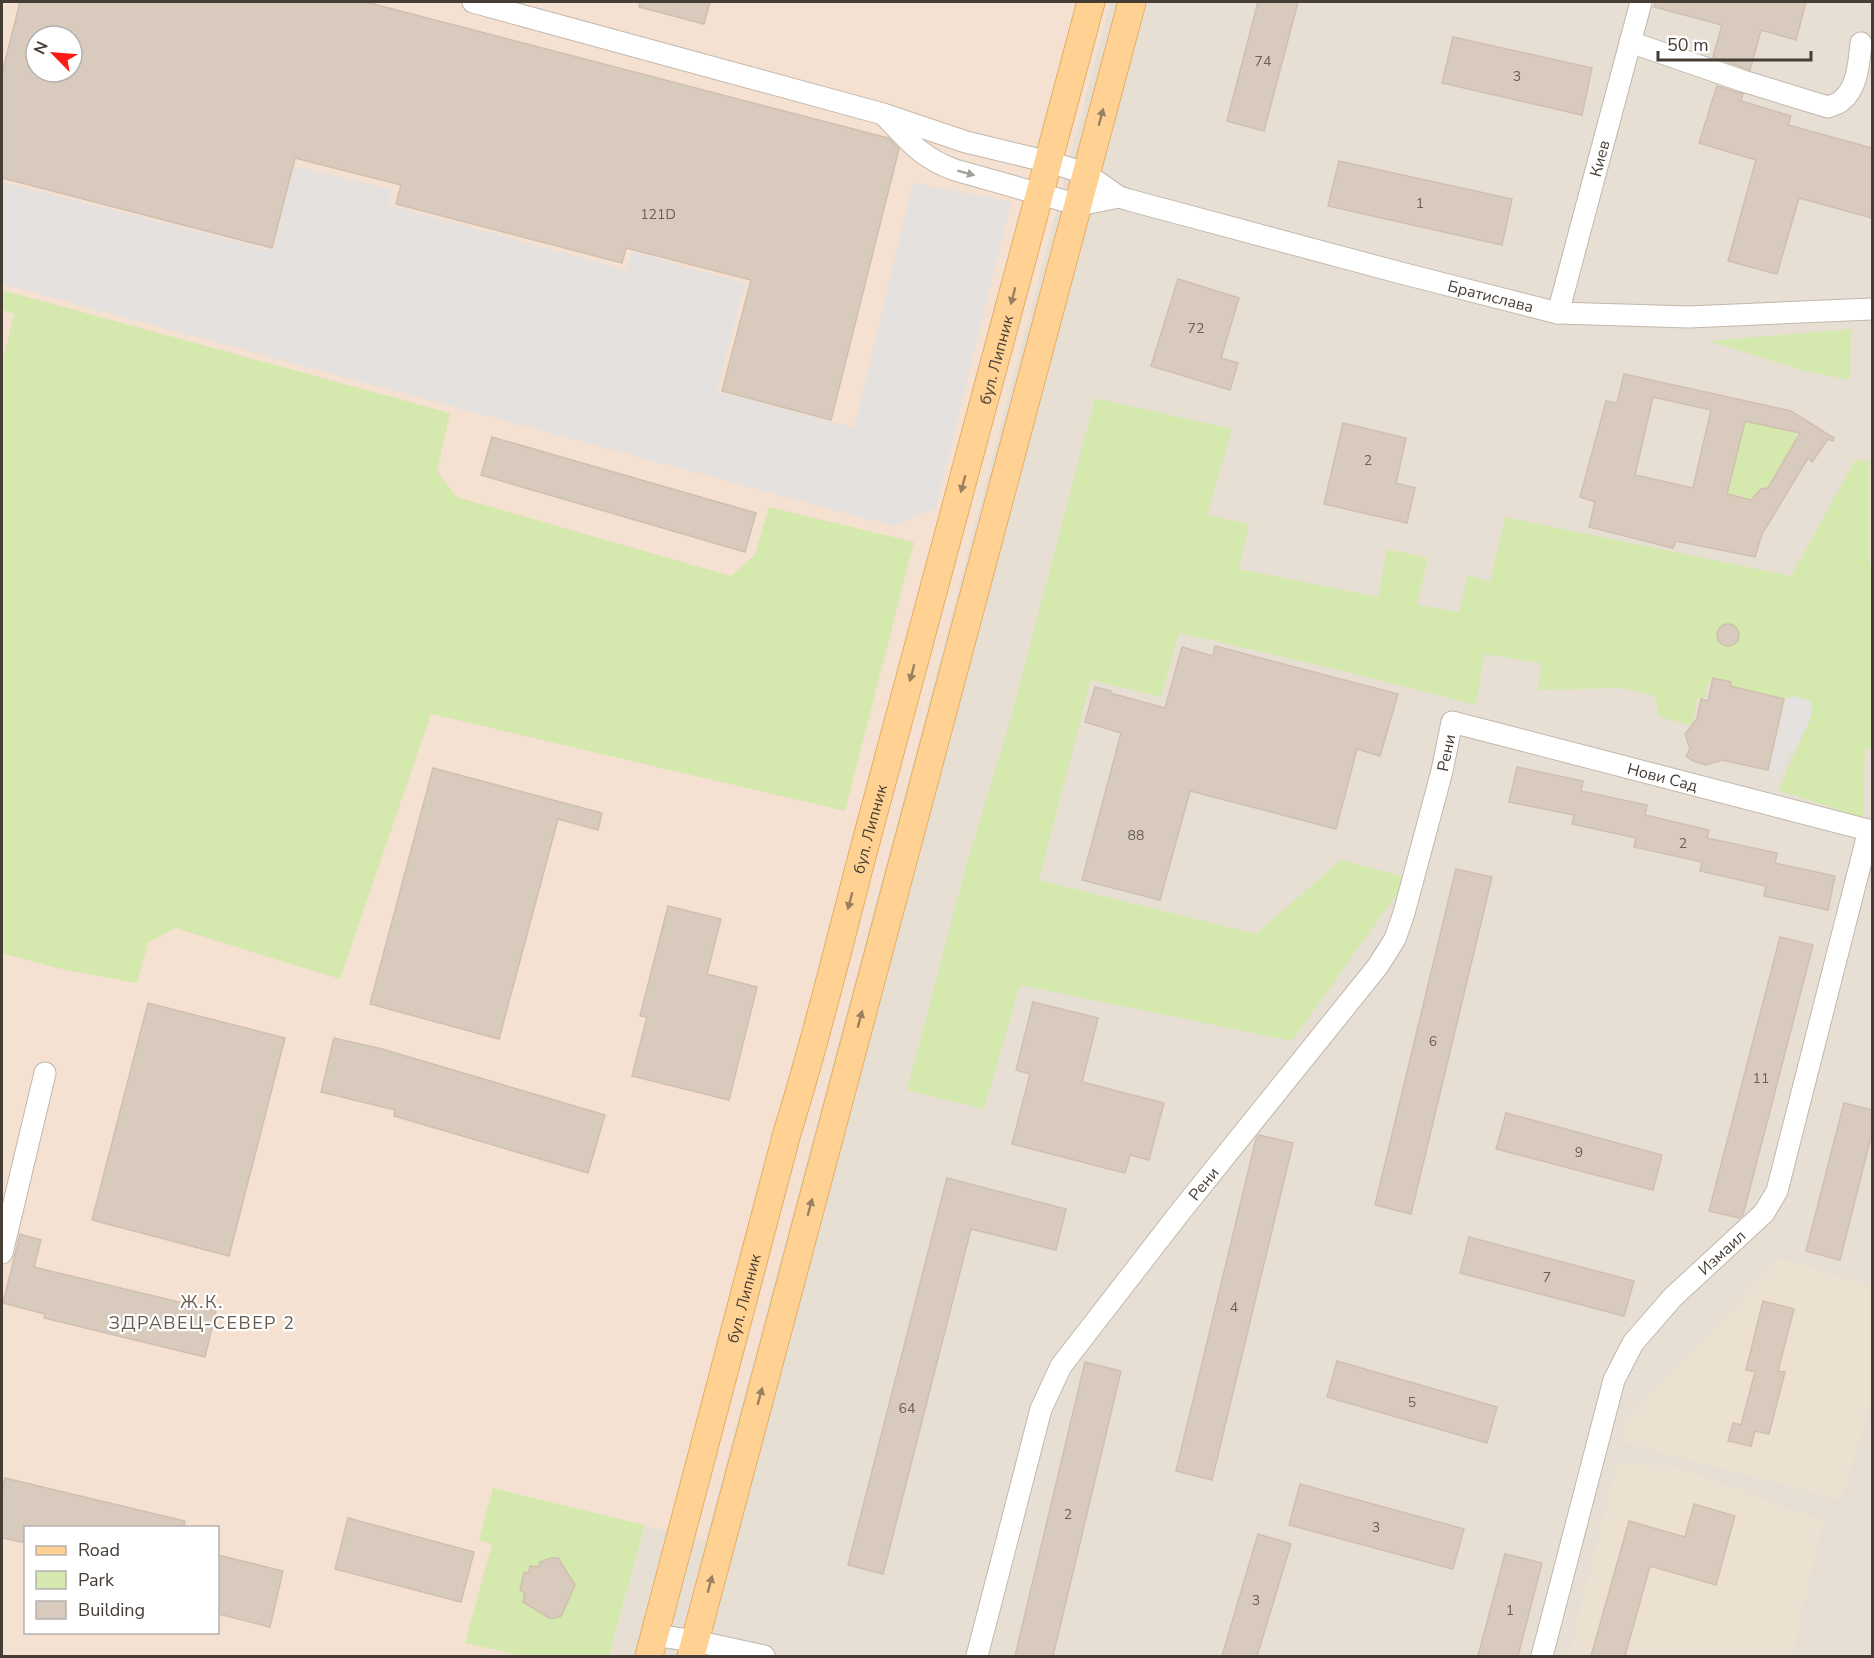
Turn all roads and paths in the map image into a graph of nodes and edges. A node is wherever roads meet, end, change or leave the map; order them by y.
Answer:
1 (473, 2) edge
2 (1091, 2) edge
3 (1132, 2) edge
4 (1641, 2) edge
5 (1630, 42) junction
6 (1861, 43) dead end
7 (884, 114) junction
8 (1049, 162) junction
9 (1085, 173) junction
10 (1041, 193) junction
11 (1119, 197) junction
12 (1078, 205) junction
13 (1872, 309) edge
14 (1558, 313) junction
15 (1452, 722) joint
16 (1871, 831) edge
17 (45, 1073) dead end
18 (2, 1253) edge
19 (651, 1646) edge
20 (693, 1648) edge
21 (764, 1656) edge
22 (977, 1656) edge
23 (1542, 1656) edge

1 - 7 street
2 - 8 main road, бул. Липник
9 -> 3 main road
4 - 5 street, Киев
5 - 6 street
5 - 14 street, Киев
7 - 8 street
7 -> 10 street
8 - 9 street
8 - 10 main road, бул. Липник
9 - 11 street
9 - 12 main road
10 - 12 street
10 -> 19 main road, бул. Липник
11 - 12 street
11 - 14 street, Братислава
20 -> 12 main road
13 - 14 street, Братислава
15 - 16 street, Нови Сад
15 - 22 street, Рени
16 - 23 street, Измаил
17 - 18 street
19 - 20 street
20 - 21 street

